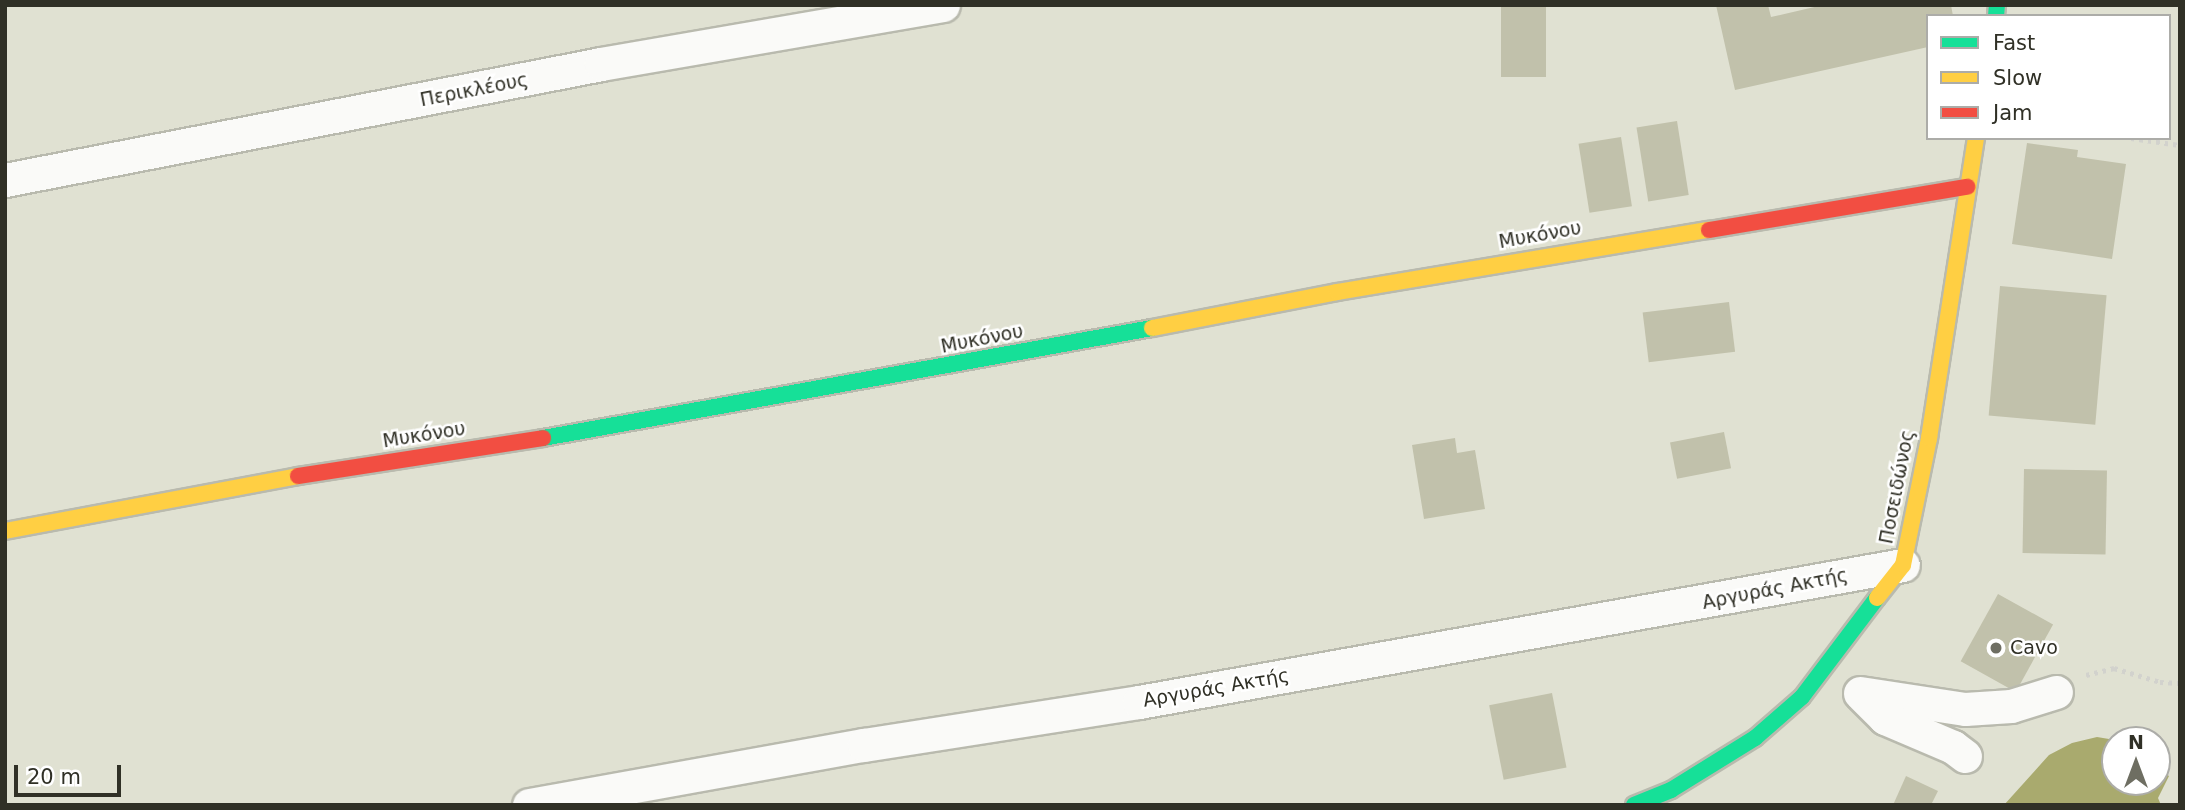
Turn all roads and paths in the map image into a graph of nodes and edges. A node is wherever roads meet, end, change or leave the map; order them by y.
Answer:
1 (943, 5) edge
2 (1976, 140) edge
3 (2146, 140) edge
4 (2180, 145) edge
5 (5, 150) edge
6 (18, 176) edge
7 (1967, 187) junction
8 (5, 531) edge
9 (1903, 565) junction
10 (1829, 661) junction
11 (2180, 683) edge
12 (2056, 692) joint
13 (1860, 693) junction
14 (1965, 756) dead end
15 (529, 805) edge
16 (1634, 805) edge

1 - 6 street, Περικλέους
2 - 7 street, Ποσειδώνος
3 - 4 path
5 - 6 street
7 - 8 street, Μυκόνου
7 - 9 street, Ποσειδώνος
9 - 10 street, Ποσειδώνος
9 - 15 street, Αργυράς Ακτής
10 - 13 street
10 - 16 street, Ποσειδώνος
11 - 12 path
12 - 13 street
13 - 14 street

